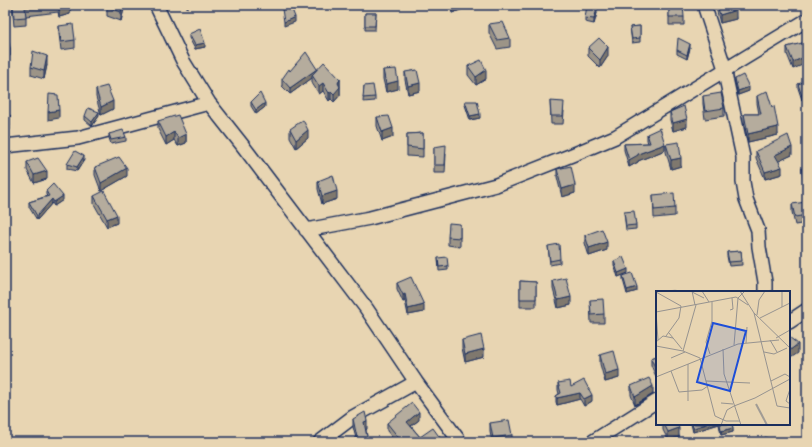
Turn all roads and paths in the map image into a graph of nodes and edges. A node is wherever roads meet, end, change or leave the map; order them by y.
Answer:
1 (156, 5) edge
2 (704, 5) edge
3 (807, 20) edge
4 (725, 69) junction
5 (210, 103) junction
6 (5, 146) edge
7 (306, 230) junction
8 (765, 291) edge
9 (807, 310) edge
10 (790, 321) edge
11 (416, 382) junction
12 (656, 402) edge
13 (320, 442) edge
14 (460, 442) edge
15 (592, 442) edge

1 - 5 street
2 - 4 street
3 - 4 street
4 - 7 street
4 - 8 street
5 - 6 street
5 - 7 street
7 - 11 street
9 - 10 street
11 - 13 street
11 - 14 street
12 - 15 street

